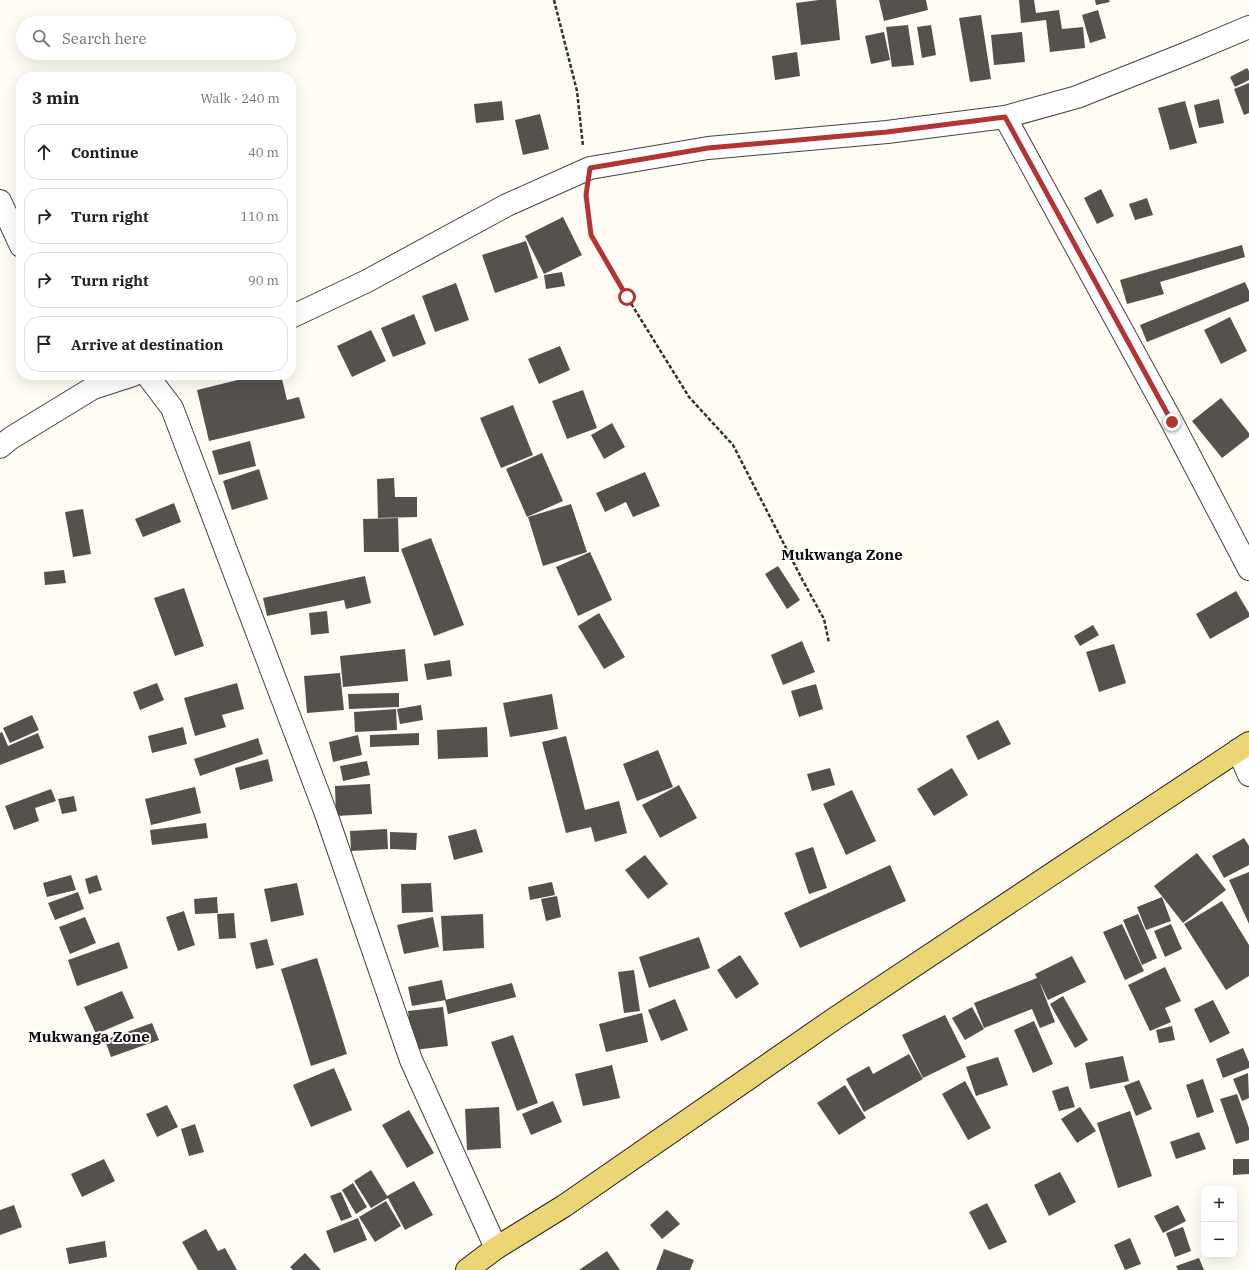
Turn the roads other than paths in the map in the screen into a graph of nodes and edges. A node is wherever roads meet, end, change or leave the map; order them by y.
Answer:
1 (1249, 27) edge
2 (1005, 117) junction
3 (0, 201) edge
4 (16, 235) edge
5 (296, 315) edge
6 (102, 380) edge
7 (151, 380) edge
8 (89, 382) edge
9 (0, 447) edge
10 (1249, 569) edge
11 (1243, 746) edge
12 (1249, 775) edge
13 (496, 1248) junction
14 (467, 1270) edge

1 - 2 street
2 - 5 street
2 - 10 street
3 - 4 street
6 - 8 street
7 - 13 street
8 - 9 street
11 - 12 street
11 - 13 main road
13 - 14 main road

